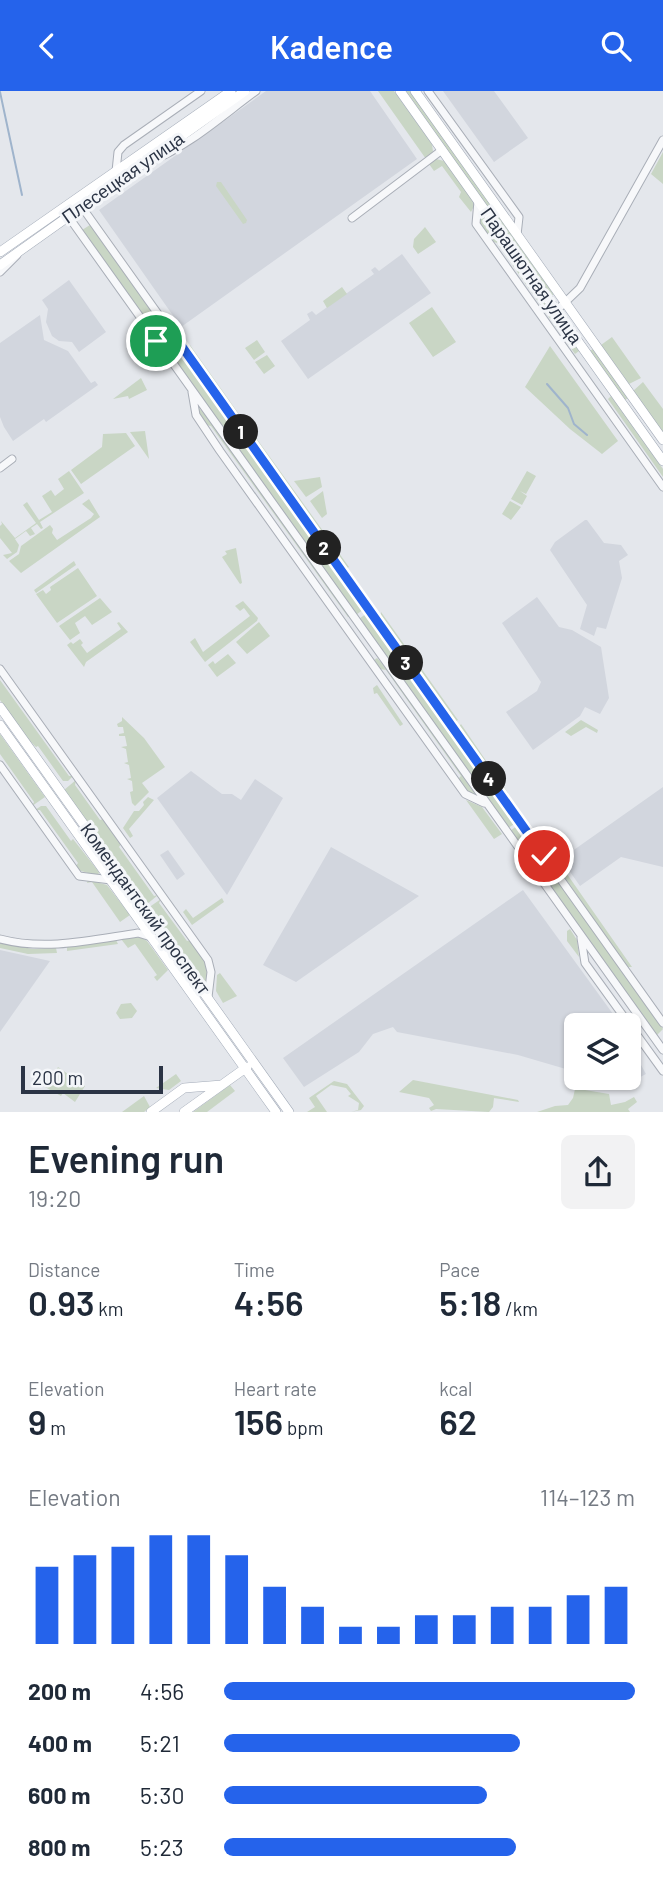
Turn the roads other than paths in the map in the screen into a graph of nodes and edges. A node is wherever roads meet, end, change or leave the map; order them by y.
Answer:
1 (201, 91) edge
2 (231, 91) edge
3 (245, 91) edge
4 (257, 91) edge
5 (400, 91) edge
6 (415, 91) edge
7 (428, 91) edge
8 (663, 140) edge
9 (442, 150) junction
10 (144, 163) junction
11 (116, 171) junction
12 (478, 201) junction
13 (79, 204) junction
14 (66, 213) junction
15 (352, 218) dead end
16 (517, 235) junction
17 (0, 244) edge
18 (17, 246) junction
19 (0, 252) edge
20 (0, 265) edge
21 (0, 272) edge
22 (566, 304) junction
23 (556, 311) junction
24 (178, 341) junction
25 (164, 352) junction
26 (150, 362) dead end
27 (192, 391) junction
28 (637, 403) junction
29 (627, 410) junction
30 (663, 440) edge
31 (12, 459) dead end
32 (663, 461) edge
33 (0, 468) edge
34 (663, 487) edge
35 (0, 669) edge
36 (0, 707) edge
37 (0, 725) edge
38 (0, 765) edge
39 (485, 804) junction
40 (549, 864) junction
41 (536, 874) junction
42 (111, 880) junction
43 (140, 929) junction
44 (581, 937) junction
45 (0, 939) edge
46 (208, 997) junction
47 (663, 1023) edge
48 (663, 1050) edge
49 (254, 1062) junction
50 (244, 1069) junction
51 (663, 1071) edge
52 (222, 1085) junction
53 (152, 1112) edge
54 (184, 1112) edge
55 (276, 1112) edge
56 (289, 1112) edge

1 - 11 street
2 - 11 main road, Плесецкая улица
3 - 10 main road, Плесецкая улица
4 - 10 street
5 - 9 main road, Парашютная улица
6 - 16 main road, Парашютная улица
7 - 16 street
8 - 22 street
9 - 12 main road, Парашютная улица
9 - 15 street
10 - 13 main road, Плесецкая улица
11 - 13 main road, Плесецкая улица
12 - 23 main road, Парашютная улица
12 - 34 street
13 - 14 main road, Плесецкая улица
13 - 24 street
14 - 18 main road, Плесецкая улица
14 - 25 street
16 - 22 main road, Парашютная улица
17 - 18 street
18 - 19 main road, Плесецкая улица
18 - 20 main road, Плесецкая улица
18 - 21 street
22 - 23 street
22 - 28 main road, Парашютная улица
23 - 29 main road, Парашютная улица
24 - 25 street
24 - 40 street
25 - 26 street
25 - 27 street
27 - 39 street
27 - 39 street
28 - 29 main road
28 - 30 main road, Парашютная улица
29 - 32 main road, Парашютная улица
31 - 33 street
35 - 46 street
36 - 46 main road, Комендантский проспект
37 - 42 main road, Комендантский проспект
38 - 42 street
39 - 41 street
40 - 41 street
40 - 47 street
41 - 44 street
42 - 43 main road, Комендантский проспект
43 - 45 street
43 - 50 main road, Комендантский проспект
44 - 48 street
44 - 51 street
46 - 49 main road, Комендантский проспект
49 - 50 main road
49 - 56 main road, Комендантский проспект
50 - 52 main road
50 - 55 main road, Комендантский проспект
52 - 53 main road
52 - 54 main road

